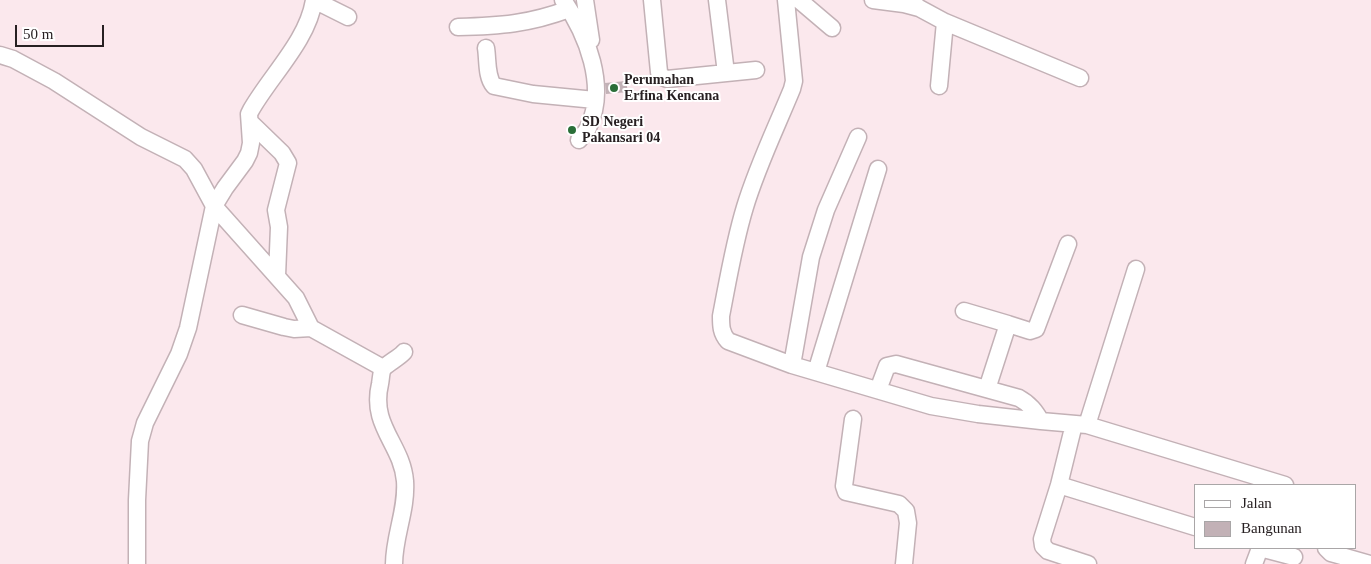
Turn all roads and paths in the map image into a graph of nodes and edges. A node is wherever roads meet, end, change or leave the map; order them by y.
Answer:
1 (314, 0) edge
2 (585, 0) edge
3 (652, 0) edge
4 (718, 0) edge
5 (786, 0) edge
6 (799, 0) edge
7 (873, 0) edge
8 (914, 4) edge
9 (566, 5) edge
10 (348, 17) dead end
11 (945, 22) junction
12 (458, 27) dead end
13 (832, 28) dead end
14 (486, 48) dead end
15 (0, 55) edge
16 (756, 70) dead end
17 (726, 74) junction
18 (1080, 78) dead end
19 (939, 86) dead end
20 (598, 99) junction
21 (251, 123) junction
22 (858, 137) dead end
23 (579, 140) dead end
24 (878, 169) dead end
25 (214, 206) junction
26 (1068, 244) dead end
27 (1136, 269) dead end
28 (277, 276) junction
29 (964, 311) dead end
30 (242, 315) dead end
31 (1008, 324) junction
32 (311, 328) junction
33 (404, 352) dead end
34 (792, 365) junction
35 (383, 368) junction
36 (816, 372) junction
37 (987, 389) junction
38 (878, 390) junction
39 (853, 419) dead end
40 (1041, 422) junction
41 (1080, 424) junction
42 (1282, 484) edge
43 (1059, 485) junction
44 (1194, 527) edge
45 (1260, 549) edge
46 (1264, 549) edge
47 (1326, 549) edge
48 (1294, 557) dead end
49 (137, 564) edge
50 (394, 564) edge
51 (904, 564) edge
52 (1088, 564) edge
53 (1254, 564) edge
54 (1370, 564) edge

1 - 10 street
1 - 21 street
2 - 20 street
3 - 17 street
4 - 17 street
5 - 34 street
6 - 13 street
7 - 8 street
8 - 11 street
9 - 12 street
9 - 20 street
11 - 18 street
11 - 19 street
14 - 20 street
15 - 25 street
16 - 17 street
20 - 23 street
21 - 25 street
21 - 28 street
22 - 34 street
24 - 36 street
25 - 28 street
25 - 49 street
26 - 31 street
27 - 41 street
28 - 32 street
29 - 31 street
30 - 32 street
31 - 37 street
32 - 35 street
33 - 35 street
34 - 36 street
35 - 50 street
36 - 38 street
37 - 38 street
37 - 40 street
38 - 40 street
39 - 51 street
40 - 41 street
41 - 42 street
41 - 43 street
43 - 44 street
43 - 52 street
45 - 53 street
46 - 48 street
47 - 54 street

